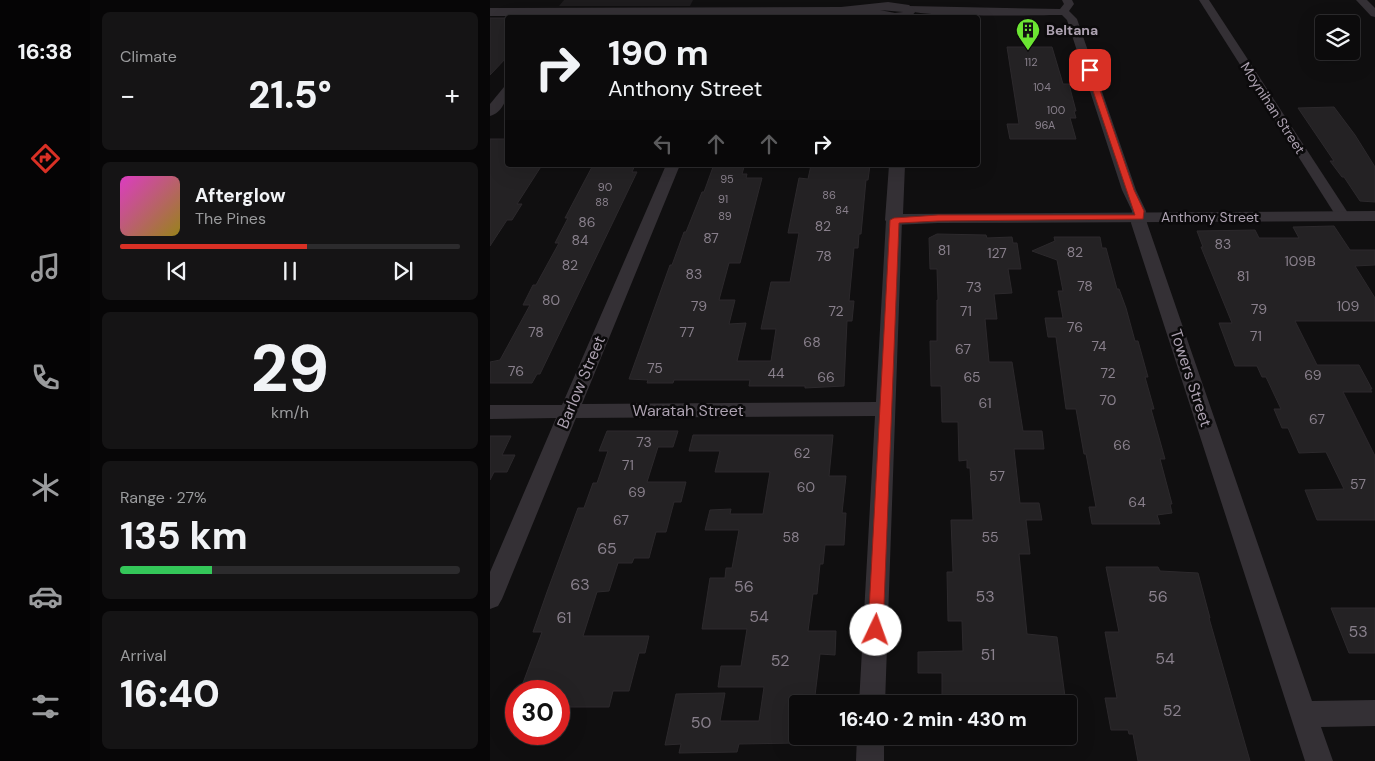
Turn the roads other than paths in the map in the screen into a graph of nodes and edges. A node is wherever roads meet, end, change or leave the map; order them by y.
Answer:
1 (1204, 0) edge
2 (1361, 0) edge
3 (1066, 6) edge
4 (884, 10) edge
5 (903, 10) edge
6 (490, 12) edge
7 (1375, 14) edge
8 (568, 15) edge
9 (505, 94) edge
10 (490, 112) edge
11 (672, 167) edge
12 (897, 167) edge
13 (1343, 216) junction
14 (1375, 216) edge
15 (1140, 217) junction
16 (894, 220) junction
17 (886, 408) junction
18 (569, 411) junction
19 (490, 412) edge
20 (490, 599) edge
21 (872, 695) edge
22 (1375, 713) edge
23 (1304, 714) junction
24 (871, 745) edge
25 (870, 761) edge
26 (1319, 761) edge

1 - 13 street, Moynihan Street
2 - 7 street
3 - 5 street
3 - 15 street, Towers Street
4 - 5 street
4 - 8 street
6 - 8 street
9 - 10 street
11 - 18 street, Barlow Street
12 - 16 street
13 - 14 street, Anthony Street
13 - 15 street, Anthony Street
15 - 16 street, Anthony Street
15 - 23 street, Towers Street
16 - 17 street
17 - 18 street, Waratah Street
17 - 21 street
18 - 19 street, Waratah Street
18 - 20 street, Barlow Street
22 - 23 street
23 - 26 street, Towers Street
24 - 25 street

